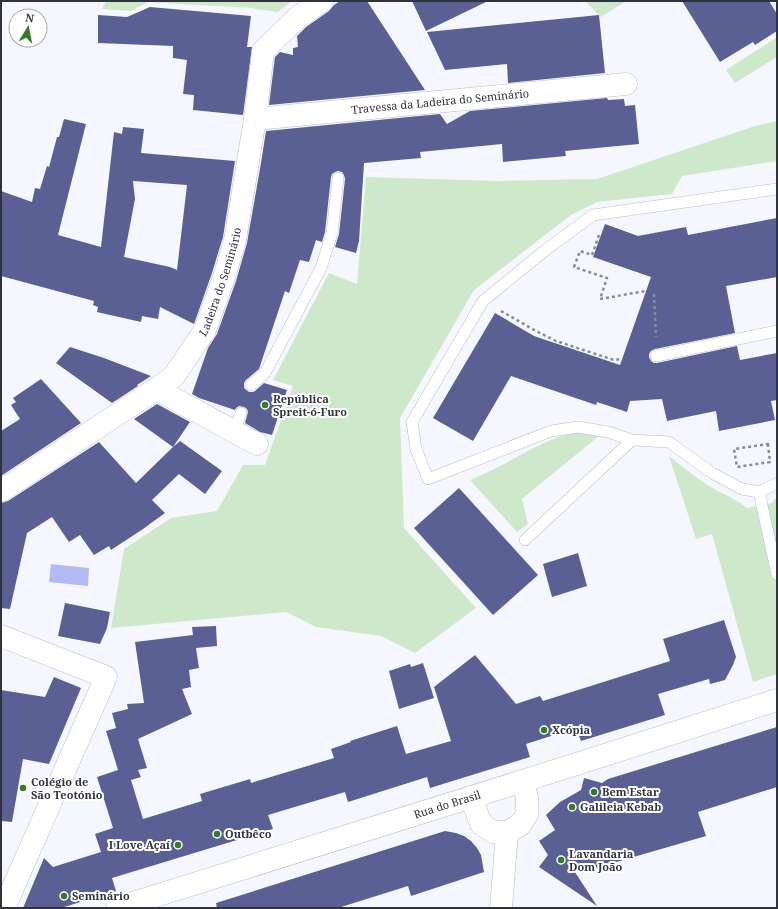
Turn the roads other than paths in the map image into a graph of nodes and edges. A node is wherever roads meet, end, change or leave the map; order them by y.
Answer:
1 (322, 1) edge
2 (626, 84) dead end
3 (255, 119) junction
4 (338, 178) dead end
5 (777, 189) edge
6 (777, 332) edge
7 (656, 356) road end
8 (251, 385) dead end
9 (156, 389) junction
10 (632, 440) junction
11 (257, 444) dead end
12 (777, 483) edge
13 (1, 491) edge
14 (759, 492) junction
15 (525, 540) dead end
16 (777, 574) edge
17 (1, 636) edge
18 (777, 700) edge
19 (523, 781) junction
20 (470, 797) junction
21 (507, 832) junction
22 (4, 908) edge
23 (117, 908) edge
24 (501, 908) edge

1 - 3 street, Ladeira do Seminário
2 - 3 street, Travessa da Ladeira do Seminário
3 - 9 street, Ladeira do Seminário
4 - 8 lane
5 - 10 lane
6 - 7 lane
9 - 11 street
9 - 13 street, Ladeira do Seminário
10 - 14 lane
10 - 15 lane
12 - 14 lane
14 - 16 lane
17 - 22 street
18 - 19 street, Rua do Brasil
19 - 20 street, Rua do Brasil
19 - 21 street
20 - 21 street
20 - 23 street, Rua do Brasil
21 - 24 street

